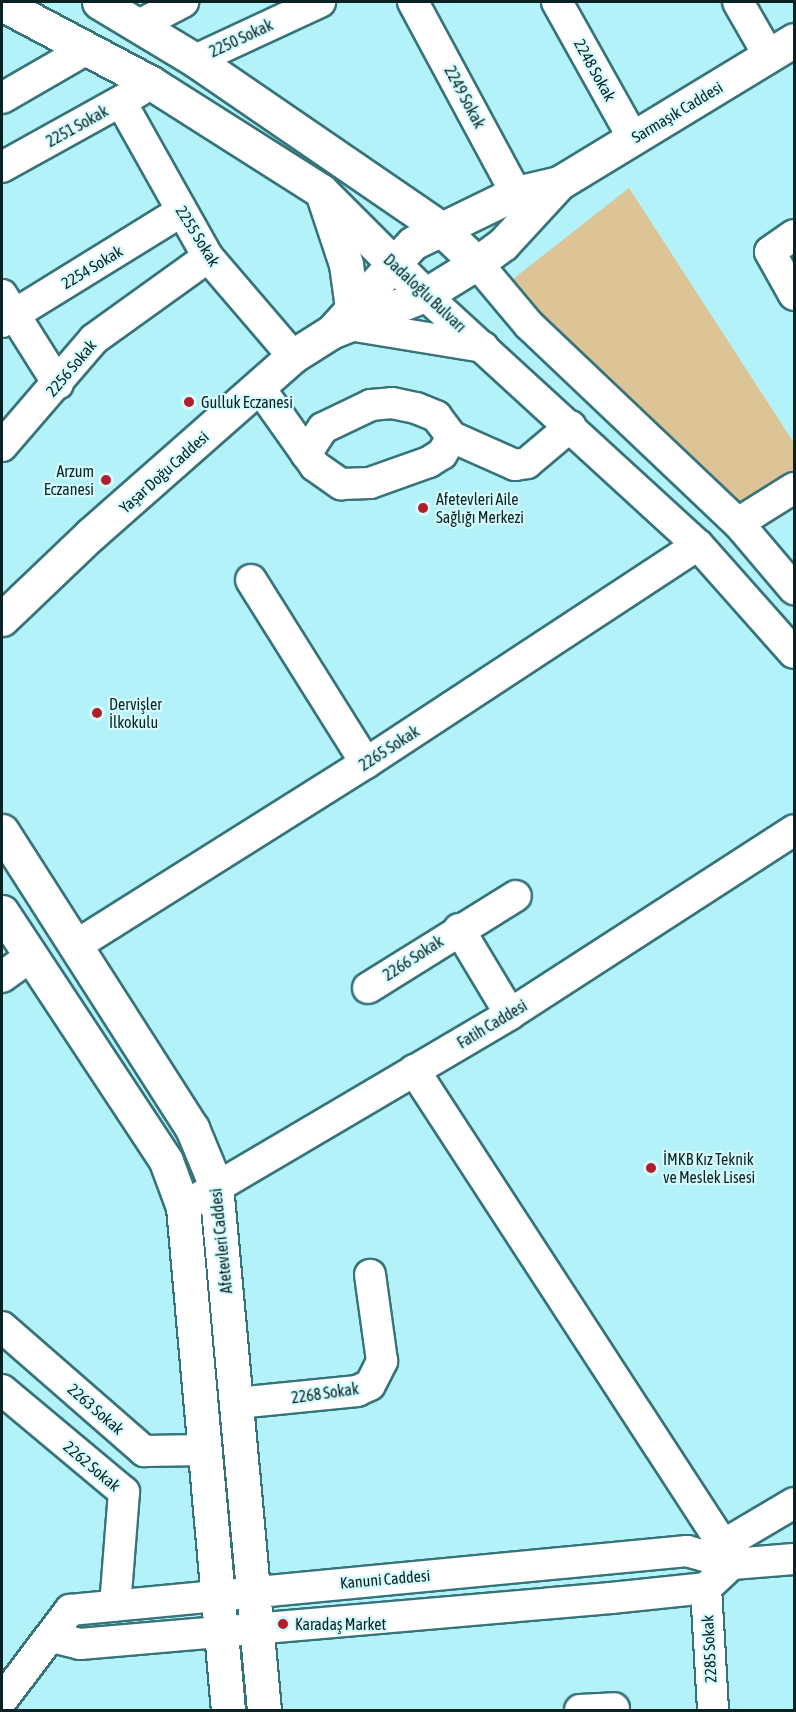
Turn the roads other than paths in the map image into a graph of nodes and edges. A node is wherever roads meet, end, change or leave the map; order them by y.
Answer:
1 (99, 2) edge
2 (183, 2) edge
3 (320, 2) edge
4 (413, 2) edge
5 (557, 2) edge
6 (738, 2) edge
7 (2, 4) edge
8 (139, 25) junction
9 (782, 48) edge
10 (85, 50) junction
11 (195, 60) junction
12 (151, 83) junction
13 (2, 98) edge
14 (121, 102) junction
15 (633, 138) junction
16 (2, 167) edge
17 (559, 183) junction
18 (321, 191) junction
19 (516, 193) junction
20 (182, 212) junction
21 (439, 227) junction
22 (795, 235) edge
23 (208, 257) junction
24 (392, 263) junction
25 (477, 263) junction
26 (425, 295) junction
27 (795, 295) edge
28 (6, 310) edge
29 (344, 322) junction
30 (483, 347) junction
31 (292, 356) junction
32 (58, 384) junction
33 (259, 387) junction
34 (571, 426) junction
35 (452, 437) junction
36 (2, 446) edge
37 (306, 454) junction
38 (795, 488) edge
39 (738, 523) junction
40 (698, 544) junction
41 (251, 580) dead end
42 (795, 589) edge
43 (2, 619) edge
44 (795, 652) edge
45 (366, 763) junction
46 (795, 830) edge
47 (2, 831) edge
48 (516, 896) dead end
49 (2, 912) edge
50 (459, 929) junction
51 (75, 946) junction
52 (31, 956) junction
53 (2, 977) edge
54 (368, 988) dead end
55 (510, 1014) junction
56 (414, 1070) junction
57 (216, 1186) junction
58 (183, 1207) junction
59 (370, 1275) dead end
60 (2, 1327) edge
61 (2, 1390) edge
62 (237, 1402) junction
63 (204, 1450) junction
64 (144, 1451) junction
65 (124, 1492) junction
66 (795, 1503) edge
67 (724, 1556) junction
68 (795, 1559) edge
69 (706, 1587) junction
70 (254, 1591) junction
71 (218, 1596) junction
72 (115, 1606) junction
73 (257, 1627) junction
74 (220, 1630) junction
75 (52, 1638) junction
76 (2, 1700) edge
77 (614, 1708) dead end
78 (228, 1710) edge
79 (264, 1710) edge
80 (580, 1710) edge
81 (713, 1710) edge

1 - 8 main road
2 - 8 street
3 - 11 street, 2250 Sokak
4 - 19 street, 2249 Sokak
5 - 15 street, 2248 Sokak
6 - 9 street
7 - 10 main road, Dadaloğlu Bulvarı
8 - 11 main road
9 - 15 main road, Sarmaşık Caddesi
10 - 12 main road, Dadaloğlu Bulvarı
10 - 13 street
11 - 21 main road
12 - 14 street, 2251 Sokak
12 - 18 main road, Dadaloğlu Bulvarı
14 - 16 street, 2251 Sokak
14 - 20 street, 2255 Sokak
15 - 17 main road, Sarmaşık Caddesi
17 - 19 main road
17 - 25 main road
18 - 24 main road, Dadaloğlu Bulvarı
18 - 29 main road
19 - 21 main road
20 - 23 street, 2255 Sokak
20 - 28 street, 2254 Sokak
21 - 24 main road
21 - 25 main road
22 - 27 street
23 - 31 street, 2255 Sokak
23 - 32 street, 2256 Sokak
24 - 26 main road, Dadaloğlu Bulvarı
24 - 29 main road
25 - 26 main road
25 - 39 street
26 - 29 main road
26 - 30 street, Dadaloğlu Bulvarı
28 - 32 street
29 - 30 street
29 - 31 main road, Yaşar Doğu Caddesi
30 - 34 street, Dadaloğlu Bulvarı
31 - 33 main road, Yaşar Doğu Caddesi
32 - 36 street, 2256 Sokak
33 - 37 street
33 - 43 main road, Yaşar Doğu Caddesi
34 - 35 street
34 - 40 street, Dadaloğlu Bulvarı
35 - 37 street
35 - 37 street
38 - 39 street
39 - 42 street
40 - 44 street, Dadaloğlu Bulvarı
40 - 45 street, 2265 Sokak
41 - 45 street
45 - 51 street, 2265 Sokak
46 - 55 street, Fatih Caddesi
47 - 51 main road, Afetevleri Caddesi
48 - 50 street, 2266 Sokak
49 - 52 main road
50 - 54 street, 2266 Sokak
50 - 55 street, 2266 Sokak
51 - 57 main road, Afetevleri Caddesi
52 - 53 street
52 - 58 main road
55 - 56 street, Fatih Caddesi
56 - 57 street, Fatih Caddesi
56 - 67 street
57 - 58 street, Fatih Caddesi
57 - 62 main road, Afetevleri Caddesi
58 - 63 main road
59 - 62 street, 2268 Sokak
60 - 64 street, 2263 Sokak
61 - 65 street, 2262 Sokak
62 - 70 main road, Afetevleri Caddesi
63 - 64 street
63 - 71 main road
64 - 65 street
65 - 72 street, 2262 Sokak
66 - 67 street
67 - 68 street, Kanuni Caddesi
67 - 69 street
67 - 70 street, Kanuni Caddesi
69 - 73 street
69 - 81 street, 2285 Sokak
70 - 71 street, Kanuni Caddesi
70 - 73 main road, Afetevleri Caddesi
71 - 72 street, Kanuni Caddesi
71 - 74 main road
72 - 75 street, Kanuni Caddesi
73 - 74 street
73 - 79 main road, Afetevleri Caddesi
74 - 75 street
74 - 78 main road
75 - 76 street, Kanuni Caddesi
77 - 80 street

